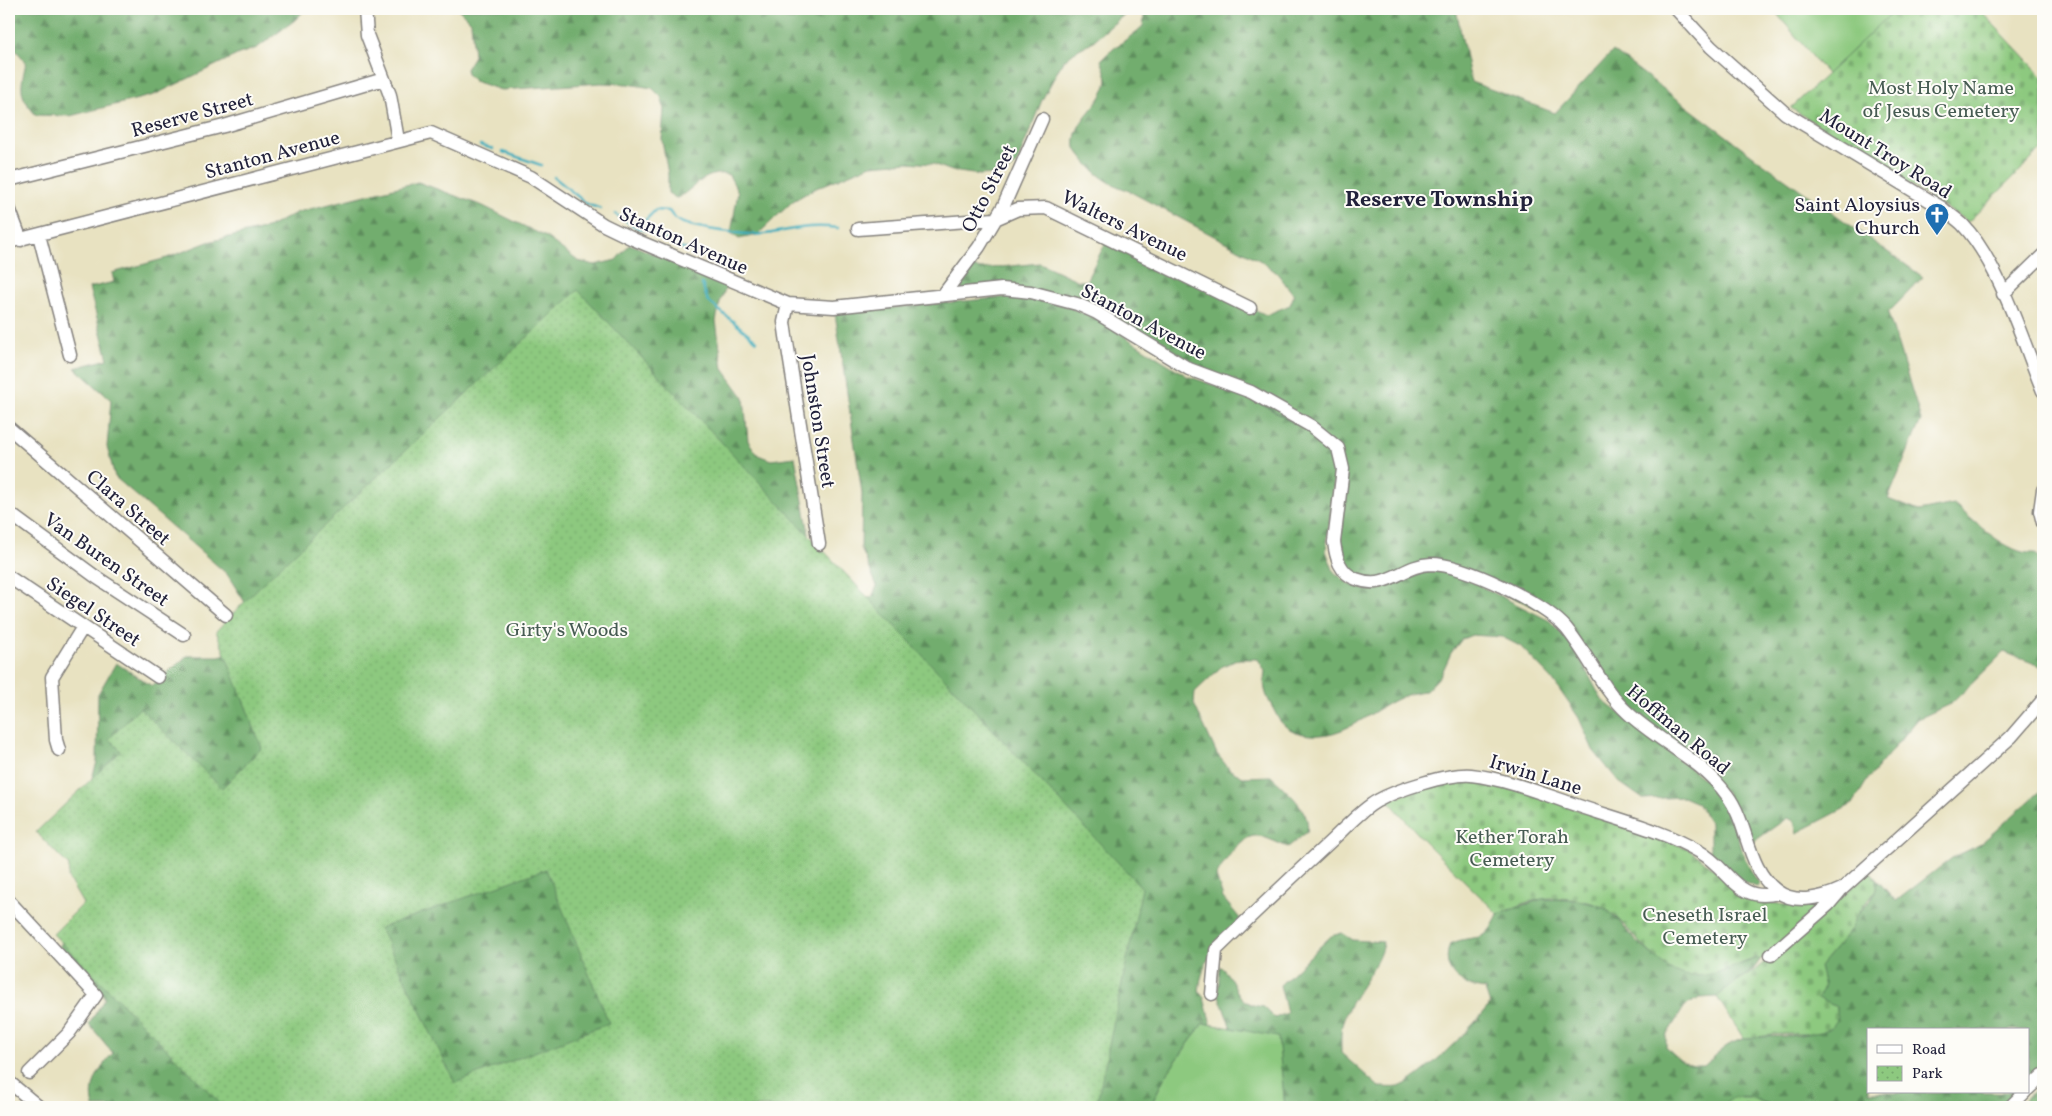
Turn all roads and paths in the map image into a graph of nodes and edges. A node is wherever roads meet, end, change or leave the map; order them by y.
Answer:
1 (365, 9) edge
2 (1676, 9) edge
3 (384, 78) junction
4 (1042, 119) dead end
5 (398, 140) junction
6 (9, 180) edge
7 (9, 208) edge
8 (995, 219) junction
9 (858, 229) dead end
10 (39, 235) junction
11 (15, 241) edge
12 (2043, 255) edge
13 (2003, 294) junction
14 (943, 295) junction
15 (788, 304) junction
16 (1250, 308) dead end
17 (70, 355) dead end
18 (2043, 392) edge
19 (9, 428) edge
20 (1338, 448) joint
21 (2043, 490) edge
22 (9, 513) edge
23 (2043, 523) edge
24 (819, 544) dead end
25 (9, 577) edge
26 (226, 615) dead end
27 (83, 627) junction
28 (184, 635) dead end
29 (158, 677) dead end
30 (2043, 700) edge
31 (54, 743) dead end
32 (1842, 889) junction
33 (1778, 893) junction
34 (9, 901) edge
35 (1771, 955) dead end
36 (1212, 994) dead end
37 (29, 1073) dead end
38 (2043, 1074) edge
39 (9, 1082) edge
40 (2030, 1087) edge
41 (2023, 1094) edge
42 (39, 1107) edge
43 (2010, 1107) edge

1 - 3 street
2 - 13 street, Mount Troy Road
3 - 5 street
3 - 6 street, Reserve Street
4 - 8 street, Otto Street
5 - 10 street, Stanton Avenue
5 - 15 street, Stanton Avenue
7 - 11 street
8 - 9 street, Walters Avenue
8 - 14 street, Otto Street
8 - 16 street, Walters Avenue
10 - 11 street, Stanton Avenue
10 - 17 street
12 - 13 street
13 - 18 street, Mount Troy Road
14 - 15 street, Stanton Avenue
14 - 20 street, Stanton Avenue
15 - 24 street, Johnston Street
19 - 26 street, Clara Street
20 - 33 street, Hoffman Road
21 - 23 street
22 - 28 street, Van Buren Street
25 - 27 street, Siegel Street
27 - 29 street, Siegel Street
27 - 31 street
30 - 32 street
32 - 33 street
32 - 35 street
33 - 36 street, Irwin Lane
34 - 37 street
38 - 40 street
39 - 42 street
41 - 43 street

